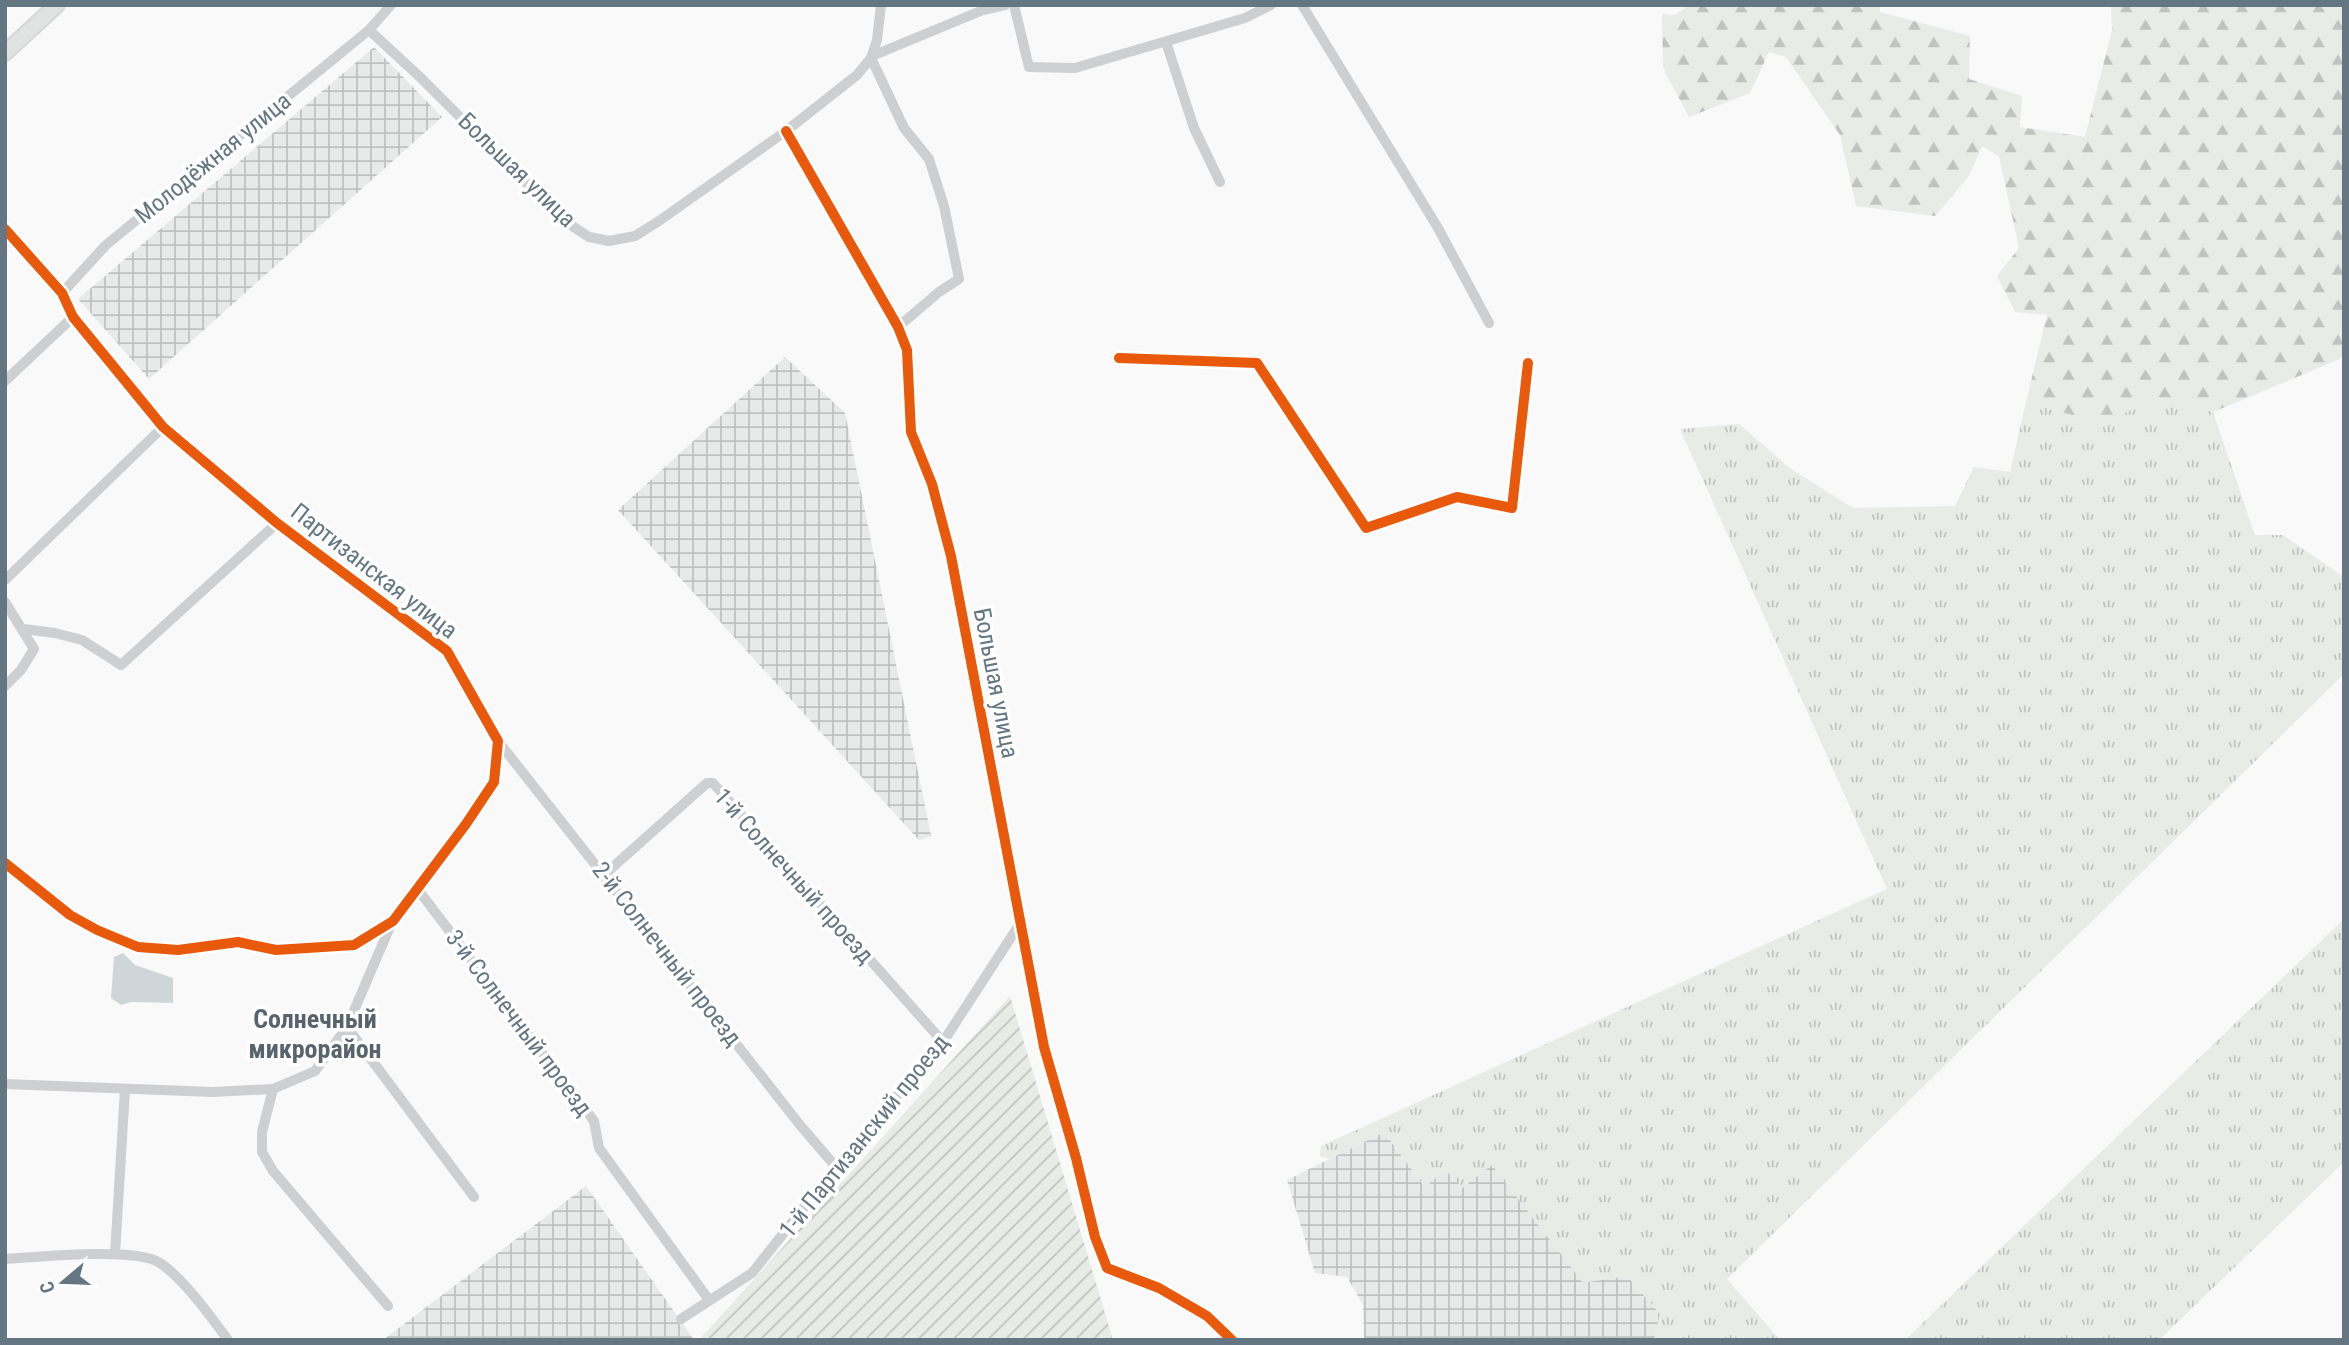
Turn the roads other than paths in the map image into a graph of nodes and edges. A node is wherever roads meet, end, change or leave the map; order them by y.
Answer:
1 (57, 5) edge
2 (391, 5) edge
3 (881, 5) edge
4 (1006, 5) edge
5 (1014, 5) edge
6 (1271, 5) edge
7 (1303, 5) edge
8 (369, 30) junction
9 (1166, 41) junction
10 (5, 53) edge
11 (871, 57) junction
12 (786, 131) junction
13 (1220, 182) dead end
14 (5, 229) edge
15 (62, 293) junction
16 (73, 317) junction
17 (1489, 323) dead end
18 (898, 327) junction
19 (1119, 358) dead end
20 (1528, 363) dead end
21 (5, 381) edge
22 (163, 427) junction
23 (278, 523) junction
24 (5, 580) edge
25 (5, 602) edge
26 (24, 629) junction
27 (5, 686) edge
28 (498, 741) junction
29 (5, 863) edge
30 (605, 874) junction
31 (416, 887) junction
32 (393, 921) junction
33 (1020, 925) junction
34 (347, 1027) junction
35 (943, 1042) junction
36 (5, 1084) edge
37 (125, 1089) junction
38 (273, 1089) junction
39 (836, 1167) junction
40 (474, 1197) dead end
41 (115, 1254) junction
42 (5, 1259) edge
43 (709, 1300) junction
44 (388, 1306) dead end
45 (681, 1320) dead end
46 (229, 1340) edge
47 (1232, 1340) edge

1 - 10 main road
2 - 8 street, Молодёжная улица
3 - 11 street
4 - 11 street
5 - 9 street
6 - 9 street
7 - 17 street
8 - 12 street, Большая улица
8 - 15 street, Молодёжная улица
9 - 13 street
11 - 12 street, Большая улица
11 - 18 street
12 - 18 street, Большая улица
14 - 15 street, Партизанская улица
15 - 16 street, Партизанская улица
16 - 21 street
16 - 22 street, Партизанская улица
18 - 33 street, Большая улица
19 - 20 street
22 - 23 street, Партизанская улица
22 - 24 street
23 - 26 street
23 - 28 street, Партизанская улица
25 - 26 street
26 - 27 street
28 - 30 street, 2-й Солнечный проезд
28 - 31 street
29 - 32 street
30 - 35 street, 1-й Солнечный проезд
30 - 39 street, 2-й Солнечный проезд
31 - 32 street
31 - 43 street, 3-й Солнечный проезд
32 - 34 street
33 - 35 street, 1-й Партизанский проезд
33 - 47 street, Большая улица
34 - 38 street
34 - 40 street
35 - 39 street, 1-й Партизанский проезд
36 - 37 street
37 - 38 street
37 - 41 street
38 - 44 street
39 - 43 street, 1-й Партизанский проезд
41 - 42 street
41 - 46 street
43 - 45 street, 1-й Партизанский проезд

